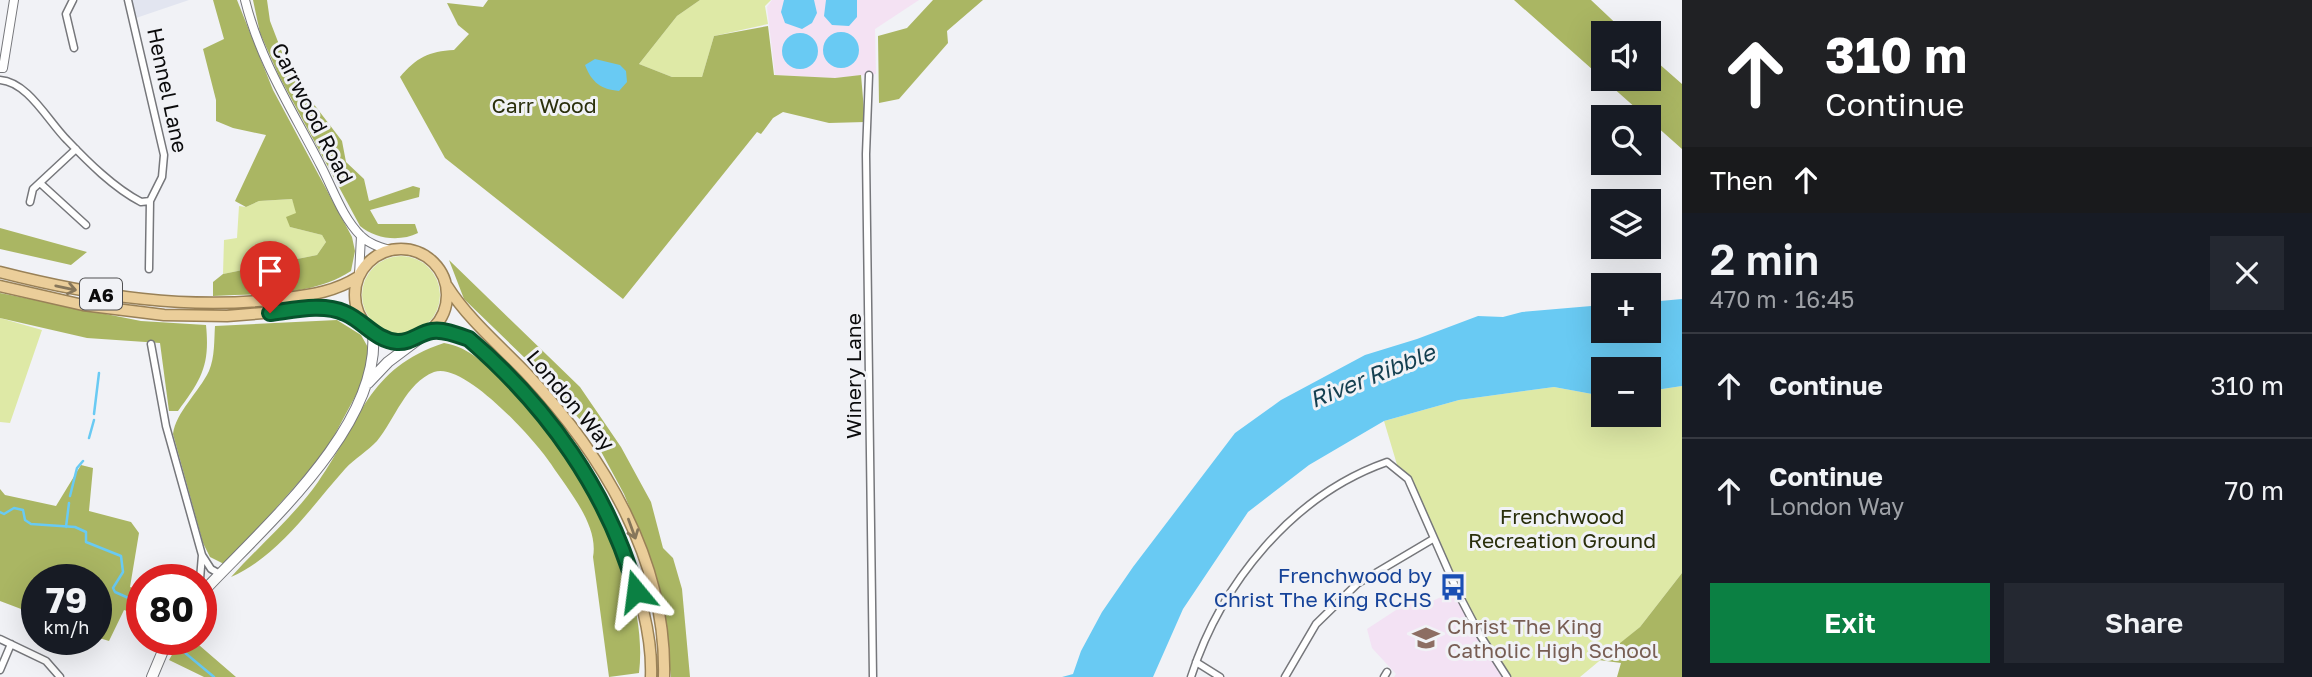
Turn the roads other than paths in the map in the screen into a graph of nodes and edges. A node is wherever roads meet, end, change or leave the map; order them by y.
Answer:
1 (13, 0) edge
2 (73, 0) edge
3 (128, 0) edge
4 (245, 0) edge
5 (74, 48) dead end
6 (1, 68) edge
7 (869, 75) dead end
8 (0, 80) edge
9 (76, 149) junction
10 (40, 183) junction
11 (150, 201) junction
12 (30, 202) dead end
13 (86, 225) dead end
14 (361, 236) junction
15 (390, 250) junction
16 (149, 269) dead end
17 (0, 272) edge
18 (358, 276) junction
19 (0, 286) edge
20 (447, 286) junction
21 (369, 329) junction
22 (431, 331) junction
23 (420, 338) junction
24 (151, 344) dead end
25 (366, 384) junction
26 (1433, 539) junction
27 (202, 555) junction
28 (201, 564) edge
29 (220, 574) junction
30 (217, 577) edge
31 (0, 639) edge
32 (11, 644) junction
33 (161, 655) edge
34 (1196, 662) junction
35 (0, 670) edge
36 (60, 677) edge
37 (152, 677) edge
38 (650, 677) edge
39 (664, 677) edge
40 (873, 677) edge
41 (1191, 677) edge
42 (1220, 677) edge
43 (1285, 677) edge
44 (1507, 677) edge

1 - 6 street
2 - 5 street
3 - 11 street, Hennel Lane
4 - 14 street, Carrwood Road
6 - 8 street
7 - 40 street, Winery Lane
8 - 9 street
9 - 10 street
9 - 11 street
10 - 12 street
10 - 13 street
11 - 16 street, Hennel Lane
14 - 15 street
14 - 18 street
15 - 18 highway, A6
15 - 20 highway
17 -> 18 highway, A6
18 - 21 highway
19 - 21 highway, A6
20 - 22 highway
20 -> 39 highway, London Way
21 - 23 highway, A6
21 - 25 main road
22 - 23 highway
22 - 38 highway, London Way
23 - 25 main road
24 - 27 street
25 - 29 main road
26 - 34 street
26 - 43 street
26 - 44 street
27 - 28 street
27 - 29 street
29 - 30 main road
31 - 32 street
32 - 35 street
32 - 36 street
33 - 37 main road
34 - 41 street
34 - 42 street

